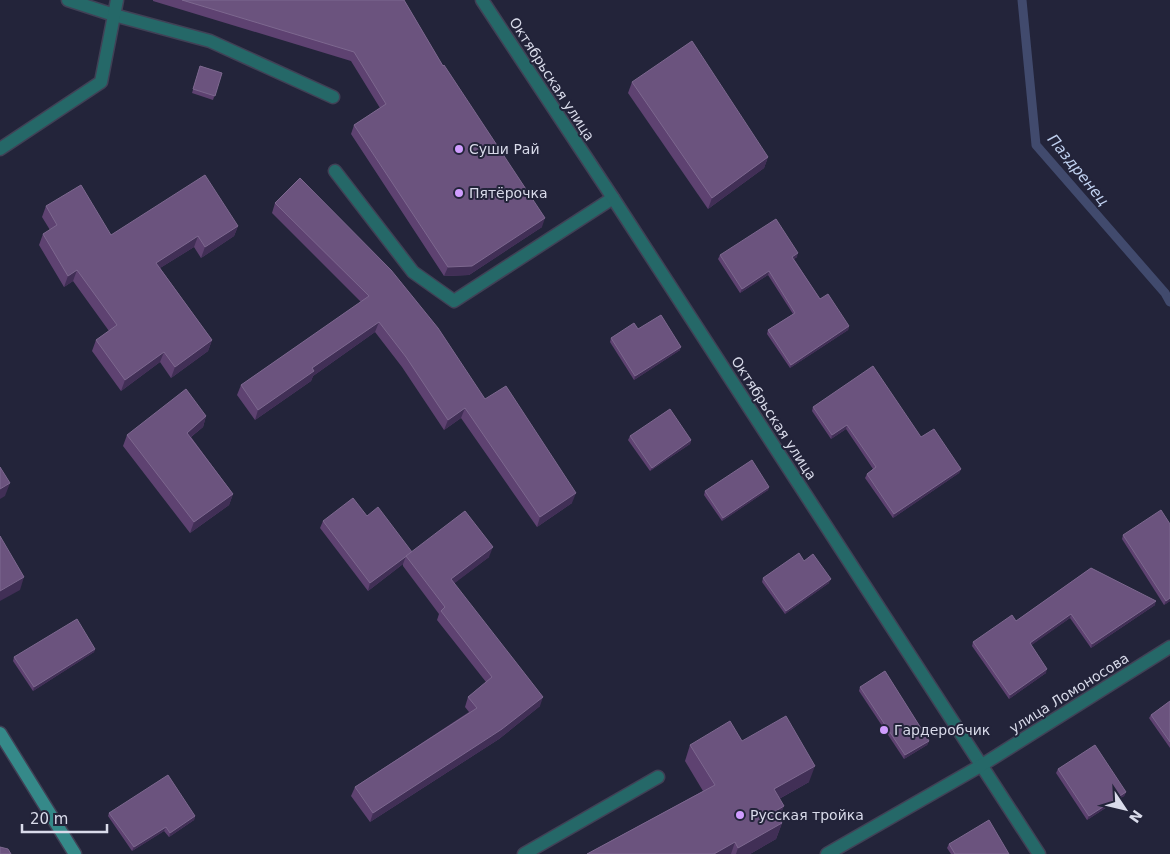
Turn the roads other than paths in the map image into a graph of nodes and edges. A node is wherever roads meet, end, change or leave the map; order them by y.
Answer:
1 (68, 0) edge
2 (117, 0) edge
3 (482, 0) edge
4 (114, 15) junction
5 (334, 97) dead end
6 (0, 149) edge
7 (336, 171) dead end
8 (613, 198) junction
9 (1170, 647) edge
10 (0, 733) edge
11 (4, 749) edge
12 (982, 765) junction
13 (658, 777) dead end
14 (75, 854) edge
15 (524, 854) edge
16 (827, 854) edge
17 (1039, 854) edge

1 - 4 street
2 - 4 street
3 - 8 street, Октябрьская улица
4 - 5 street
4 - 6 street
7 - 8 street
8 - 12 street, Октябрьская улица
9 - 12 street, улица Ломоносова
10 - 11 street
11 - 14 street
12 - 16 street, улица Ломоносова
12 - 17 street, Октябрьская улица
13 - 15 street

